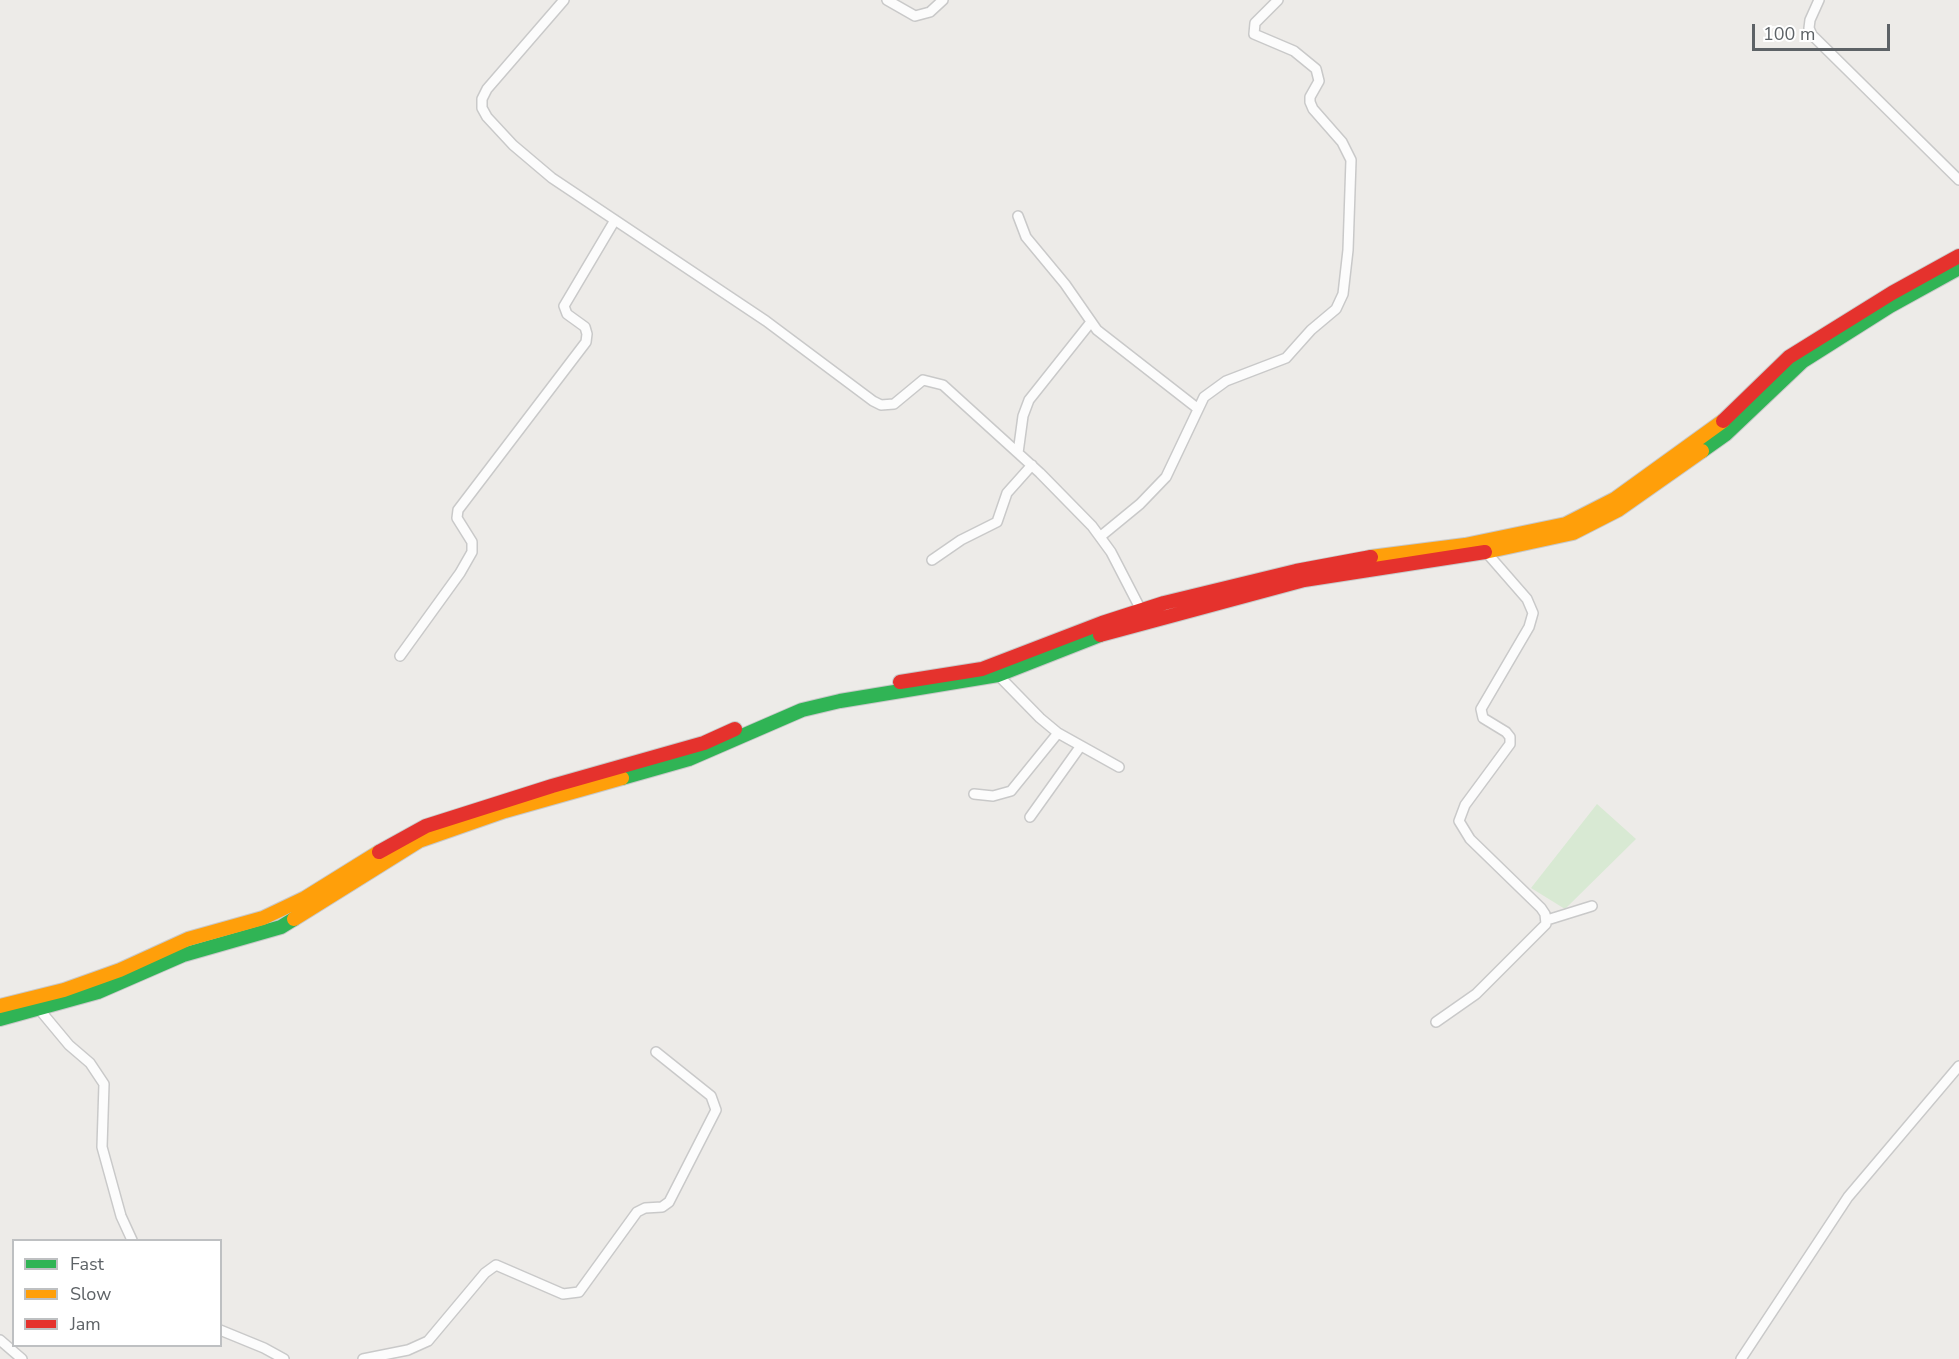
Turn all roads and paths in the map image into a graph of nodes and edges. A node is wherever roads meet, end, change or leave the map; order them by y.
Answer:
1 (564, 0) edge
2 (887, 0) edge
3 (942, 0) edge
4 (1278, 0) edge
5 (1819, 0) edge
6 (1959, 180) edge
7 (1018, 216) dead end
8 (615, 220) junction
9 (1959, 256) edge
10 (1959, 268) edge
11 (1091, 322) junction
12 (1197, 408) junction
13 (1018, 453) junction
14 (1032, 465) junction
15 (1101, 536) junction
16 (1486, 552) junction
17 (932, 560) dead end
18 (1142, 610) junction
19 (400, 656) dead end
20 (998, 675) junction
21 (1058, 733) junction
22 (1080, 747) junction
23 (1119, 767) dead end
24 (974, 794) dead end
25 (1030, 817) dead end
26 (1592, 906) dead end
27 (1547, 920) junction
28 (0, 1006) edge
29 (39, 1009) junction
30 (0, 1019) edge
31 (1436, 1022) dead end
32 (656, 1052) dead end
33 (1959, 1066) edge
34 (132, 1239) edge
35 (222, 1331) edge
36 (0, 1340) edge
37 (22, 1359) edge
38 (284, 1359) edge
39 (363, 1359) edge
40 (1741, 1359) edge

1 - 8 street
2 - 3 street
4 - 12 street
5 - 6 street
7 - 11 street
8 - 13 street
8 - 19 street
9 - 18 street
10 - 16 street
11 - 12 street
11 - 13 street
12 - 15 street
13 - 14 street
14 - 15 street
14 - 17 street
15 - 18 street
16 - 20 street
16 - 27 street
18 - 28 street
20 - 21 street
20 - 29 street
21 - 22 street
21 - 24 street
22 - 23 street
22 - 25 street
26 - 27 street
27 - 31 street
29 - 30 street
29 - 34 street
32 - 39 street
33 - 40 street
35 - 38 street
36 - 37 street

